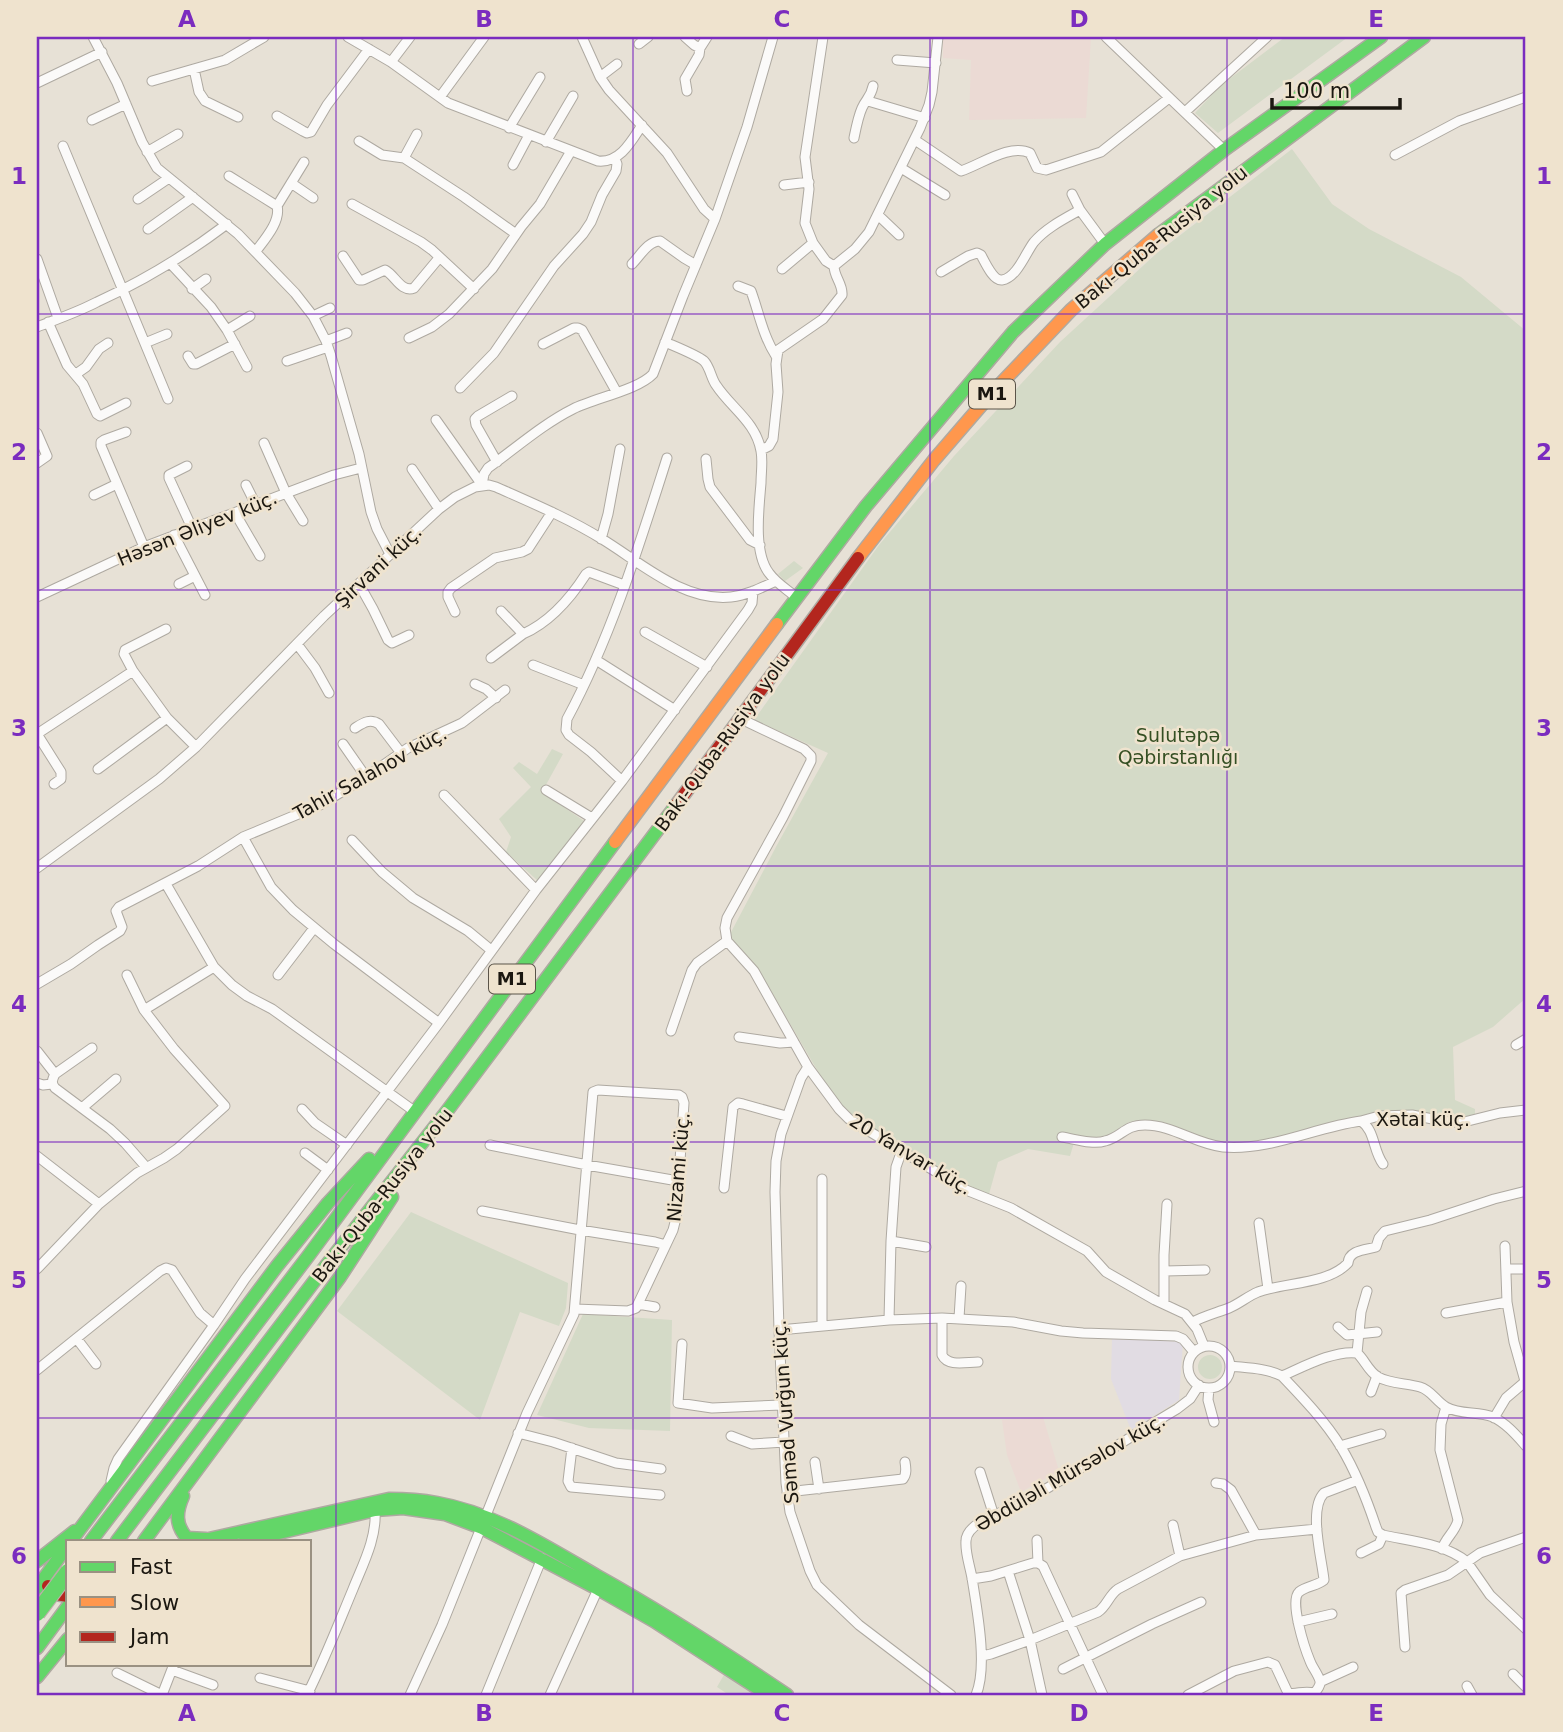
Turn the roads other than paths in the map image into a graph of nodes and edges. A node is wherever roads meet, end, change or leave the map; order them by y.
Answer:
1 (93, 37) edge
2 (264, 37) edge
3 (348, 37) edge
4 (410, 37) edge
5 (484, 37) edge
6 (582, 37) edge
7 (648, 37) edge
8 (685, 37) edge
9 (707, 37) edge
10 (774, 37) edge
11 (823, 37) edge
12 (938, 37) edge
13 (1107, 37) edge
14 (1267, 37) edge
15 (1381, 37) edge
16 (1424, 37) edge
17 (639, 44) dead end
18 (700, 48) junction
19 (369, 49) junction
20 (102, 52) junction
21 (897, 60) dead end
22 (391, 62) junction
23 (936, 62) junction
24 (617, 64) dead end
25 (194, 69) junction
26 (540, 77) dead end
27 (600, 77) junction
28 (152, 81) dead end
29 (37, 83) edge
30 (873, 86) dead end
31 (687, 91) dead end
32 (573, 96) dead end
33 (440, 97) junction
34 (1526, 97) edge
35 (1170, 98) junction
36 (868, 101) junction
37 (126, 104) junction
38 (1185, 112) junction
39 (277, 116) dead end
40 (238, 117) dead end
41 (925, 118) junction
42 (92, 120) dead end
43 (642, 125) junction
44 (509, 128) junction
45 (178, 134) dead end
46 (417, 135) dead end
47 (529, 135) junction
48 (854, 138) dead end
49 (915, 140) junction
50 (359, 141) dead end
51 (546, 142) junction
52 (63, 146) dead end
53 (1224, 150) junction
54 (571, 151) junction
55 (147, 152) junction
56 (1395, 155) dead end
57 (404, 158) junction
58 (615, 159) junction
59 (304, 162) dead end
60 (513, 165) dead end
61 (901, 168) junction
62 (229, 176) dead end
63 (169, 178) junction
64 (808, 182) junction
65 (291, 183) junction
66 (784, 185) dead end
67 (1072, 194) dead end
68 (945, 195) dead end
69 (193, 197) junction
70 (313, 198) dead end
71 (138, 199) dead end
72 (352, 204) dead end
73 (277, 206) junction
74 (1080, 210) junction
75 (878, 215) junction
76 (715, 219) junction
77 (227, 224) junction
78 (148, 229) dead end
79 (516, 234) junction
80 (900, 235) dead end
81 (813, 243) junction
82 (1105, 244) junction
83 (256, 251) junction
84 (343, 256) dead end
85 (439, 258) junction
86 (37, 259) edge
87 (170, 263) junction
88 (632, 264) dead end
89 (696, 265) junction
90 (834, 266) junction
91 (782, 269) dead end
92 (941, 272) dead end
93 (206, 279) dead end
94 (738, 286) dead end
95 (123, 289) junction
96 (192, 289) junction
97 (474, 289) junction
98 (330, 308) dead end
99 (250, 316) dead end
100 (313, 316) junction
101 (58, 318) junction
102 (48, 322) junction
103 (37, 327) edge
104 (227, 330) junction
105 (347, 333) dead end
106 (167, 334) dead end
107 (409, 338) dead end
108 (665, 342) junction
109 (108, 343) dead end
110 (145, 343) junction
111 (235, 344) junction
112 (327, 344) junction
113 (543, 344) dead end
114 (188, 356) dead end
115 (776, 356) junction
116 (287, 361) dead end
117 (247, 367) dead end
118 (76, 373) junction
119 (460, 388) dead end
120 (617, 391) junction
121 (512, 396) dead end
122 (168, 399) dead end
123 (127, 403) dead end
124 (436, 420) dead end
125 (126, 432) dead end
126 (37, 433) edge
127 (264, 443) dead end
128 (620, 449) dead end
129 (761, 450) junction
130 (667, 458) dead end
131 (706, 459) dead end
132 (497, 462) junction
133 (37, 463) edge
134 (187, 466) dead end
135 (361, 468) junction
136 (412, 469) dead end
137 (117, 484) junction
138 (246, 485) dead end
139 (482, 485) junction
140 (286, 493) junction
141 (94, 495) dead end
142 (256, 505) junction
143 (439, 509) junction
144 (552, 512) junction
145 (235, 513) junction
146 (303, 522) dead end
147 (192, 528) junction
148 (174, 536) junction
149 (601, 538) junction
150 (760, 545) junction
151 (144, 547) junction
152 (390, 554) junction
153 (260, 556) dead end
154 (634, 560) junction
155 (195, 576) junction
156 (776, 581) junction
157 (179, 584) dead end
158 (359, 584) junction
159 (624, 585) junction
160 (753, 591) junction
161 (205, 595) dead end
162 (37, 597) edge
163 (797, 598) junction
164 (501, 611) dead end
165 (455, 612) dead end
166 (166, 629) dead end
167 (645, 632) dead end
168 (523, 634) junction
169 (409, 635) dead end
170 (297, 644) junction
171 (491, 658) dead end
172 (596, 660) junction
173 (533, 664) dead end
174 (707, 667) junction
175 (133, 671) junction
176 (475, 684) dead end
177 (584, 685) junction
178 (505, 690) dead end
179 (329, 693) dead end
180 (496, 698) junction
181 (675, 710) junction
182 (167, 718) junction
183 (739, 718) junction
184 (355, 728) dead end
185 (38, 738) edge
186 (343, 744) dead end
187 (196, 747) junction
188 (401, 753) junction
189 (98, 769) dead end
190 (366, 777) junction
191 (622, 781) junction
192 (54, 784) dead end
193 (546, 790) dead end
194 (444, 795) dead end
195 (592, 818) junction
196 (243, 837) junction
197 (352, 840) dead end
198 (37, 869) edge
199 (166, 884) junction
200 (536, 890) junction
201 (314, 928) junction
202 (727, 941) junction
203 (491, 950) junction
204 (214, 967) junction
205 (127, 975) dead end
206 (278, 975) dead end
207 (37, 984) edge
208 (144, 1010) junction
209 (439, 1023) junction
210 (671, 1031) dead end
211 (739, 1037) dead end
212 (1526, 1039) edge
213 (794, 1042) junction
214 (1516, 1045) dead end
215 (92, 1048) dead end
216 (37, 1051) edge
217 (808, 1067) junction
218 (53, 1079) junction
219 (116, 1079) dead end
220 (37, 1083) edge
221 (387, 1092) junction
222 (82, 1108) junction
223 (302, 1109) dead end
224 (1526, 1110) edge
225 (414, 1111) junction
226 (786, 1116) junction
227 (1361, 1121) junction
228 (435, 1128) junction
229 (1062, 1137) dead end
230 (347, 1144) junction
231 (490, 1145) dead end
232 (902, 1150) junction
233 (305, 1153) dead end
234 (37, 1156) edge
235 (1382, 1164) dead end
236 (587, 1165) junction
237 (146, 1167) junction
238 (328, 1170) junction
239 (822, 1179) dead end
240 (678, 1181) junction
241 (724, 1188) dead end
242 (1526, 1191) edge
243 (99, 1204) junction
244 (1167, 1204) dead end
245 (482, 1210) dead end
246 (1259, 1223) dead end
247 (580, 1230) junction
248 (891, 1241) junction
249 (666, 1245) junction
250 (1505, 1246) dead end
251 (926, 1247) dead end
252 (37, 1269) edge
253 (1506, 1269) junction
254 (1526, 1269) edge
255 (1165, 1270) junction
256 (1205, 1270) dead end
257 (961, 1286) dead end
258 (1268, 1289) junction
259 (1367, 1291) dead end
260 (1507, 1302) junction
261 (638, 1304) junction
262 (1164, 1304) junction
263 (654, 1307) dead end
264 (575, 1309) junction
265 (1446, 1313) dead end
266 (942, 1318) junction
267 (959, 1318) junction
268 (889, 1320) junction
269 (1192, 1322) junction
270 (214, 1325) junction
271 (822, 1326) junction
272 (1338, 1327) dead end
273 (779, 1330) junction
274 (1377, 1332) dead end
275 (1357, 1335) junction
276 (77, 1339) junction
277 (682, 1344) dead end
278 (1203, 1346) junction
279 (1194, 1352) junction
280 (1357, 1353) junction
281 (978, 1362) dead end
282 (96, 1364) dead end
283 (1230, 1366) junction
284 (37, 1370) edge
285 (1282, 1376) junction
286 (1377, 1376) junction
287 (1525, 1381) edge
288 (1199, 1385) junction
289 (1209, 1388) junction
290 (1371, 1392) dead end
291 (782, 1405) junction
292 (1446, 1407) junction
293 (1494, 1418) junction
294 (1214, 1422) dead end
295 (518, 1433) junction
296 (1381, 1434) dead end
297 (731, 1436) dead end
298 (784, 1442) junction
299 (1340, 1446) junction
300 (1526, 1446) edge
301 (572, 1448) junction
302 (815, 1462) dead end
303 (905, 1462) dead end
304 (661, 1469) dead end
305 (980, 1472) dead end
306 (190, 1479) junction
307 (1358, 1480) junction
308 (1216, 1483) dead end
309 (819, 1489) junction
310 (787, 1492) junction
311 (109, 1493) junction
312 (660, 1495) dead end
313 (375, 1510) junction
314 (994, 1516) junction
315 (90, 1517) junction
316 (483, 1523) junction
317 (1172, 1525) dead end
318 (1317, 1529) junction
319 (1256, 1535) junction
320 (1383, 1535) junction
321 (1526, 1537) edge
322 (72, 1540) edge
323 (93, 1540) edge
324 (118, 1540) edge
325 (145, 1540) edge
326 (205, 1540) edge
327 (249, 1540) edge
328 (1037, 1540) dead end
329 (1442, 1549) junction
330 (1361, 1553) dead end
331 (1181, 1556) junction
332 (542, 1558) junction
333 (37, 1561) edge
334 (65, 1562) edge
335 (1467, 1562) junction
336 (1038, 1563) junction
337 (37, 1570) edge
338 (1008, 1571) junction
339 (972, 1579) junction
340 (37, 1588) edge
341 (598, 1589) junction
342 (66, 1597) edge
343 (66, 1597) edge
344 (37, 1600) edge
345 (1201, 1602) dead end
346 (66, 1609) edge
347 (37, 1614) edge
348 (1332, 1614) dead end
349 (1298, 1622) junction
350 (1070, 1625) junction
351 (1526, 1629) edge
352 (1030, 1640) junction
353 (66, 1641) edge
354 (1405, 1647) dead end
355 (37, 1648) edge
356 (982, 1656) junction
357 (1086, 1658) junction
358 (173, 1667) edge
359 (1353, 1667) dead end
360 (1063, 1670) dead end
361 (117, 1673) dead end
362 (1513, 1674) dead end
363 (37, 1677) edge
364 (260, 1678) dead end
365 (1320, 1682) junction
366 (213, 1685) dead end
367 (1467, 1686) dead end
368 (1526, 1687) edge
369 (308, 1693) edge
370 (1314, 1694) edge
371 (162, 1695) edge
372 (410, 1695) edge
373 (486, 1695) edge
374 (550, 1695) edge
375 (768, 1695) edge
376 (787, 1695) edge
377 (951, 1695) edge
378 (976, 1695) edge
379 (1042, 1695) edge
380 (1103, 1695) edge
381 (1188, 1695) edge
382 (1472, 1695) edge

1 - 20 street
2 - 25 street
3 - 19 street
4 - 22 street
5 - 33 street
6 - 27 street
7 - 17 street
8 - 18 street
9 - 18 street
10 - 76 street
11 - 64 street
12 - 23 street
13 - 35 street
14 - 38 street
15 - 53 main road, Bakı-Quba-Rusiya yolu / M1
16 - 183 main road, Bakı-Quba-Rusiya yolu / M1
18 - 31 street
19 - 22 street
19 - 39 street
20 - 29 street
20 - 37 street
21 - 23 street
22 - 33 street
23 - 41 street
24 - 27 street
25 - 28 street
25 - 40 street
26 - 44 street
27 - 43 street
30 - 36 street
32 - 51 street
33 - 44 street
34 - 56 street
35 - 38 street
35 - 49 street
36 - 41 street
36 - 48 street
37 - 42 street
37 - 55 street
38 - 53 street
41 - 49 street
43 - 58 street
43 - 76 street
44 - 47 street
45 - 55 street
46 - 57 street
47 - 51 street
47 - 60 street
49 - 61 street
50 - 57 street
51 - 54 street
52 - 95 street
53 - 82 main road, Bakı-Quba-Rusiya yolu / M1
54 - 58 street
54 - 79 street
55 - 63 street
57 - 79 street
58 - 119 street
59 - 65 street
61 - 68 street
61 - 75 street
62 - 73 street
63 - 69 street
63 - 71 street
64 - 66 street
64 - 81 street
65 - 70 street
65 - 73 street
67 - 74 street
69 - 77 street
69 - 78 street
72 - 85 street
73 - 83 street
74 - 82 street
74 - 92 street
75 - 80 street
75 - 90 street
76 - 89 street
77 - 83 street
77 - 87 street
79 - 97 street
81 - 90 street
81 - 91 street
82 - 163 main road, Bakı-Quba-Rusiya yolu / M1
83 - 100 street
84 - 85 street
85 - 97 street
86 - 101 street
87 - 95 street
87 - 96 street
88 - 89 street
89 - 108 street
90 - 115 street
93 - 96 street
94 - 115 street
95 - 101 street
95 - 110 street
96 - 104 street
97 - 107 street
98 - 100 street
99 - 104 street
100 - 112 street
101 - 102 street
102 - 103 street
102 - 118 street
104 - 111 street
105 - 112 street
106 - 110 street
108 - 120 street
108 - 129 street
109 - 118 street
110 - 122 street
111 - 114 street
111 - 117 street
112 - 116 street
112 - 135 street
113 - 120 street
115 - 129 street
118 - 123 street
120 - 132 street
121 - 132 street
124 - 139 street
125 - 137 street
126 - 133 street
127 - 140 street
128 - 149 street
129 - 150 street
130 - 154 street
131 - 150 street
132 - 139 street
134 - 147 street
135 - 140 street, Həsən Əliyev küç.
135 - 152 street
136 - 143 street
137 - 141 street
137 - 151 street
138 - 142 street
139 - 143 street, Şirvani küç.
139 - 144 street
140 - 142 street, Həsən Əliyev küç.
140 - 146 street
142 - 145 street, Həsən Əliyev küç.
143 - 152 street, Şirvani küç.
144 - 149 street
144 - 165 street
145 - 147 street, Həsən Əliyev küç.
145 - 153 street
147 - 148 street, Həsən Əliyev küç.
148 - 151 street, Həsən Əliyev küç.
148 - 155 street
149 - 154 street
150 - 156 street
151 - 162 street, Həsən Əliyev küç.
152 - 158 street, Şirvani küç.
154 - 159 street
154 - 160 street
155 - 157 street
155 - 161 street
156 - 160 street
156 - 163 street
158 - 169 street
158 - 170 street, Şirvani küç.
159 - 168 street
159 - 172 street
160 - 174 street
163 - 225 main road, Bakı-Quba-Rusiya yolu / M1
164 - 168 street
166 - 175 street
167 - 174 street
168 - 171 street
170 - 179 street
170 - 187 street, Şirvani küç.
172 - 177 street
172 - 181 street
173 - 177 street
174 - 181 street
175 - 182 street
175 - 185 street
176 - 180 street
177 - 191 street
178 - 180 street, Tahir Salahov küç.
180 - 188 street, Tahir Salahov küç.
181 - 191 street
182 - 187 street
182 - 189 street
183 - 202 street
183 - 228 main road, Bakı-Quba-Rusiya yolu / M1
184 - 188 street
185 - 192 street
186 - 190 street
187 - 198 street, Şirvani küç.
188 - 190 street, Tahir Salahov küç.
190 - 196 street, Tahir Salahov küç.
191 - 195 street
193 - 195 street
194 - 200 street
195 - 200 street
196 - 199 street, Tahir Salahov küç.
196 - 201 street
197 - 203 street
199 - 204 street
199 - 207 street, Tahir Salahov küç.
200 - 203 street
201 - 206 street
201 - 209 street
202 - 210 street
202 - 213 street, 20 Yanvar küç.
203 - 209 street
204 - 208 street
204 - 221 street
205 - 208 street
208 - 237 street
209 - 221 street
211 - 213 street
212 - 214 street
213 - 217 street, 20 Yanvar küç.
215 - 218 street
216 - 218 street
217 - 226 street, Səməd Vurğun küç.
217 - 232 street, 20 Yanvar küç.
218 - 220 street
218 - 222 street
219 - 222 street
221 - 225 street
221 - 230 street
222 - 237 street
223 - 230 street
224 - 227 street, Xətai küç.
225 - 311 main road
225 - 323 main road, Bakı-Quba-Rusiya yolu / M1
226 - 241 street
226 - 273 street, Səməd Vurğun küç.
227 - 229 street, Xətai küç.
227 - 235 street
228 - 306 main road
228 - 324 main road, Bakı-Quba-Rusiya yolu / M1
230 - 238 street
231 - 236 street
232 - 248 street
232 - 262 street, 20 Yanvar küç.
233 - 238 street
234 - 243 street
236 - 240 street
236 - 240 street, Nizami küç.
236 - 247 street, Nizami küç.
237 - 243 street
238 - 270 street
239 - 271 street
240 - 249 street, Nizami küç.
242 - 258 street
243 - 252 street
244 - 255 street
245 - 247 street
246 - 258 street
247 - 249 street
247 - 264 street, Nizami küç.
248 - 251 street
248 - 268 street
249 - 261 street, Nizami küç.
250 - 253 street
253 - 254 street
253 - 260 street
255 - 256 street
255 - 262 street
257 - 267 street
258 - 269 street
259 - 275 street
260 - 265 street
260 - 287 street
261 - 263 street
261 - 264 street
262 - 269 street, 20 Yanvar küç.
264 - 295 street, Nizami küç.
266 - 267 street
266 - 268 street
266 - 281 street
267 - 279 street
268 - 271 street
269 - 278 street
270 - 276 street
270 - 311 street
271 - 273 street
272 - 275 street
273 - 291 street, Səməd Vurğun küç.
274 - 275 street
275 - 280 street
276 - 282 street
276 - 284 street
277 - 291 street
278 - 279 street
278 - 283 street
279 - 288 street
280 - 285 street
280 - 286 street
283 - 285 street
283 - 289 street
285 - 299 street
286 - 290 street
286 - 292 street
287 - 293 street
288 - 289 street
288 - 314 street, Əbdüləli Mürsəlov küç.
289 - 294 street
291 - 298 street, Səməd Vurğun küç.
292 - 293 street
292 - 329 street
293 - 300 street
295 - 301 street
295 - 316 street, Nizami küç.
296 - 299 street
297 - 298 street
298 - 310 street, Səməd Vurğun küç.
299 - 307 street
301 - 304 street
301 - 312 street
302 - 309 street
303 - 309 street
305 - 314 street
306 - 325 main road
306 - 326 main road
307 - 318 street
307 - 320 street
308 - 319 street
309 - 310 street
310 - 377 street, Səməd Vurğun küç.
311 - 315 main road
313 - 316 main road
313 - 327 main road
313 - 369 street
314 - 339 street, Əbdüləli Mürsəlov küç.
315 - 322 main road
315 - 333 main road
316 - 326 main road
316 - 332 main road
316 - 372 street, Nizami küç.
316 - 376 main road
317 - 331 street
318 - 319 street
318 - 349 street
319 - 331 street
320 - 329 street
320 - 330 street
321 - 335 street
328 - 336 street
329 - 335 street
331 - 350 street
332 - 341 main road
332 - 373 street
334 - 337 main road
334 - 340 main road
334 - 342 main road
334 - 347 main road, bridge
335 - 351 street
335 - 354 street
336 - 338 street
336 - 350 street
338 - 339 street
338 - 352 street
339 - 356 street, Əbdüləli Mürsəlov küç.
341 - 374 street
341 - 375 main road
343 - 344 main road
345 - 357 street
346 - 355 main road
348 - 349 street
349 - 365 street
350 - 352 street
350 - 357 street
352 - 356 street
352 - 379 street
353 - 363 main road
356 - 378 street, Əbdüləli Mürsəlov küç.
357 - 360 street
357 - 380 street
358 - 366 street
358 - 371 street
359 - 365 street
361 - 371 street
362 - 368 street
364 - 369 street
365 - 370 street
367 - 382 street
370 - 381 street

